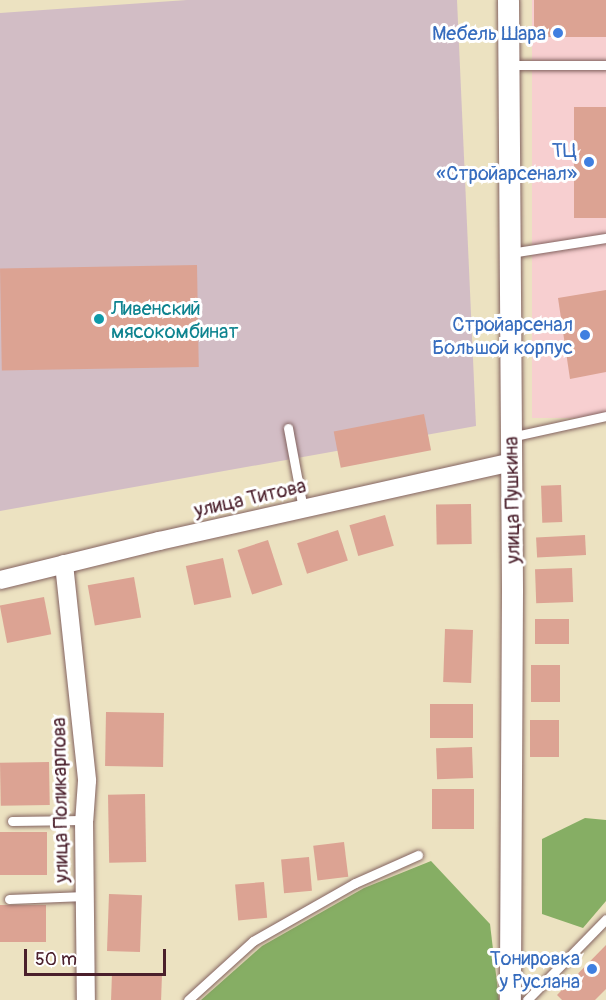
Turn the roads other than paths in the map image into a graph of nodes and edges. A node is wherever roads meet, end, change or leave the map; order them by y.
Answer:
1 (508, 0) edge
2 (510, 65) junction
3 (606, 65) edge
4 (606, 238) edge
5 (510, 252) junction
6 (606, 416) edge
7 (288, 428) dead end
8 (511, 437) junction
9 (511, 462) junction
10 (303, 509) junction
11 (64, 564) junction
12 (0, 580) edge
13 (84, 820) junction
14 (12, 821) dead end
15 (418, 855) dead end
16 (85, 896) junction
17 (9, 899) dead end
18 (606, 919) edge
19 (86, 1000) edge
20 (188, 1000) edge
21 (510, 1000) edge
22 (527, 1000) edge

1 - 2 street, улица Пушкина
2 - 3 lane
2 - 5 street, улица Пушкина
4 - 5 lane
5 - 8 street, улица Пушкина
6 - 8 lane
7 - 10 lane
8 - 9 street, улица Пушкина
9 - 10 street, улица Титова
9 - 21 street, улица Пушкина
10 - 11 street, улица Титова
11 - 12 street, улица Титова
11 - 13 street, улица Поликарпова
13 - 14 lane
13 - 16 street, улица Поликарпова
15 - 20 lane
16 - 17 lane
16 - 19 street, улица Поликарпова
18 - 22 lane

